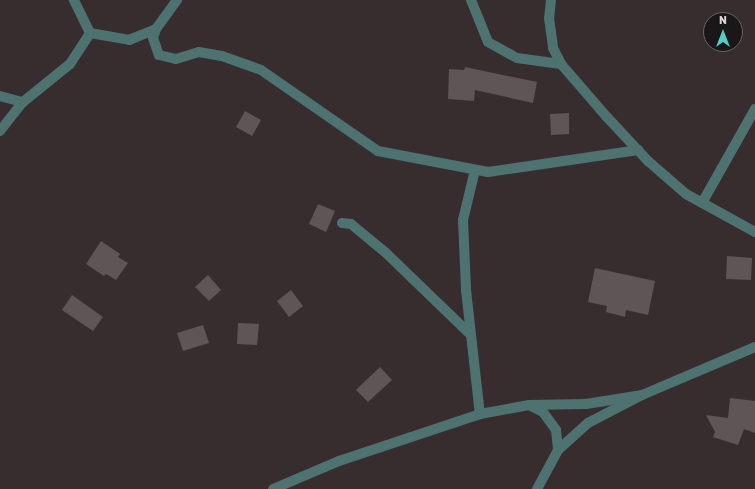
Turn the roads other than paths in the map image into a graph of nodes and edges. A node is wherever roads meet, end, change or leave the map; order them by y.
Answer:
1 (74, 0) edge
2 (176, 0) edge
3 (471, 0) edge
4 (551, 0) edge
5 (156, 29) junction
6 (90, 33) junction
7 (562, 64) junction
8 (0, 96) edge
9 (23, 102) junction
10 (755, 109) edge
11 (0, 132) edge
12 (638, 150) junction
13 (475, 170) junction
14 (702, 203) junction
15 (342, 223) dead end
16 (755, 232) edge
17 (471, 335) junction
18 (755, 347) edge
19 (642, 394) junction
20 (529, 405) junction
21 (480, 414) junction
22 (558, 450) junction
23 (273, 489) edge
24 (537, 489) edge

1 - 6 street
2 - 5 street
3 - 7 street
4 - 7 street
5 - 6 street
5 - 13 street
6 - 9 street
7 - 12 street
8 - 9 street
9 - 11 street
10 - 14 street
12 - 13 street
12 - 14 street
13 - 17 street
14 - 16 street
15 - 17 street
17 - 21 street
18 - 19 street
19 - 20 street
19 - 22 street
20 - 21 street
20 - 22 street
21 - 23 street
22 - 24 street

